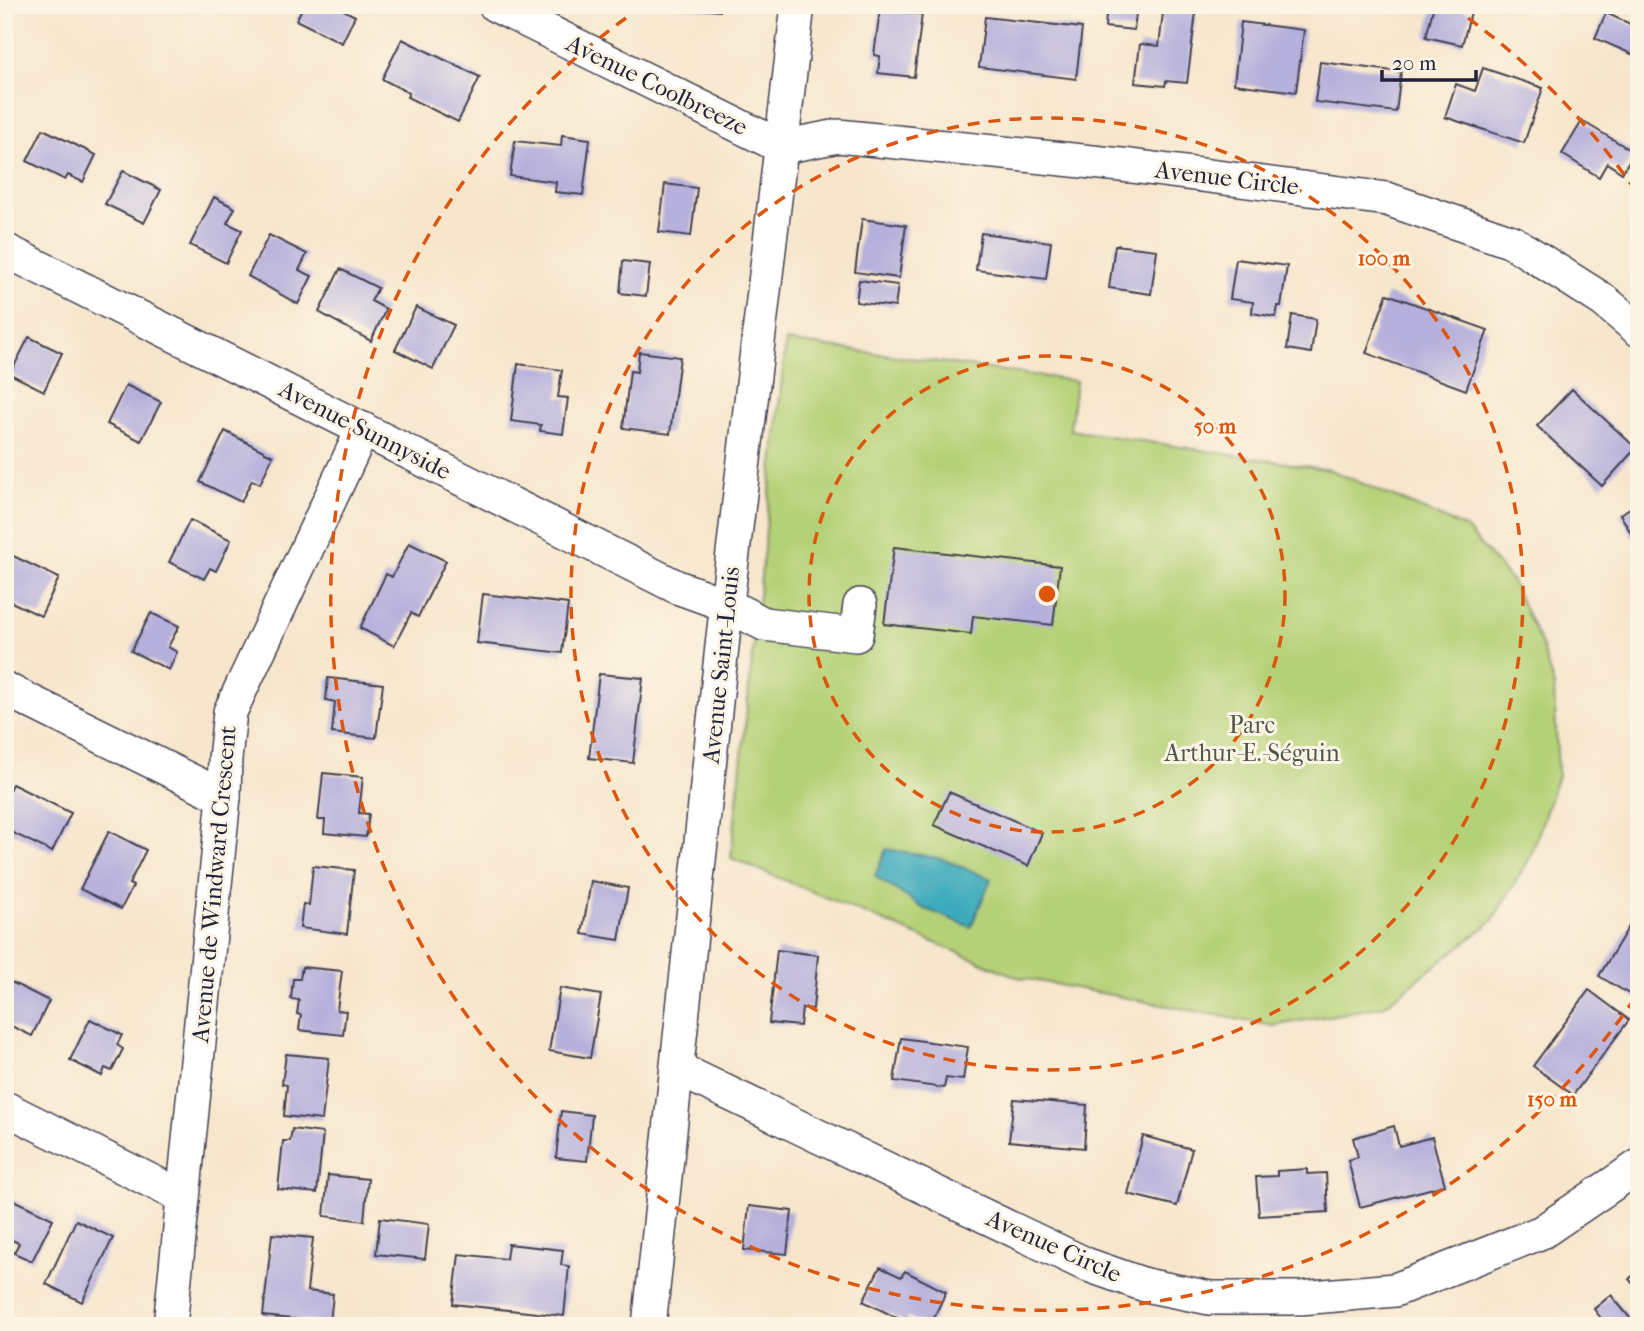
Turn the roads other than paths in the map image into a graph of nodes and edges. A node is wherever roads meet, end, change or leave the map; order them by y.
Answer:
1 (495, 5) edge
2 (798, 5) edge
3 (782, 146) junction
4 (5, 250) edge
5 (1639, 330) edge
6 (363, 429) junction
7 (727, 605) junction
8 (860, 605) dead end
9 (5, 689) edge
10 (224, 797) junction
11 (678, 1069) junction
12 (5, 1108) edge
13 (1639, 1166) edge
14 (183, 1197) junction
15 (170, 1326) edge
16 (649, 1326) edge

1 - 3 street, Avenue Coolbreeze
2 - 3 street, Avenue Saint-Louis
3 - 5 street, Avenue Circle
3 - 7 street, Avenue Saint-Louis
4 - 6 street, Avenue Sunnyside
6 - 7 street, Avenue Sunnyside
6 - 10 street, Avenue de Windward Crescent
7 - 8 street, Avenue Sunnyside
7 - 11 street, Avenue Saint-Louis
9 - 10 street
10 - 14 street, Avenue de Windward Crescent
11 - 13 street, Avenue Circle
11 - 16 street, Avenue Saint-Louis
12 - 14 street
14 - 15 street, Avenue de Windward Crescent

